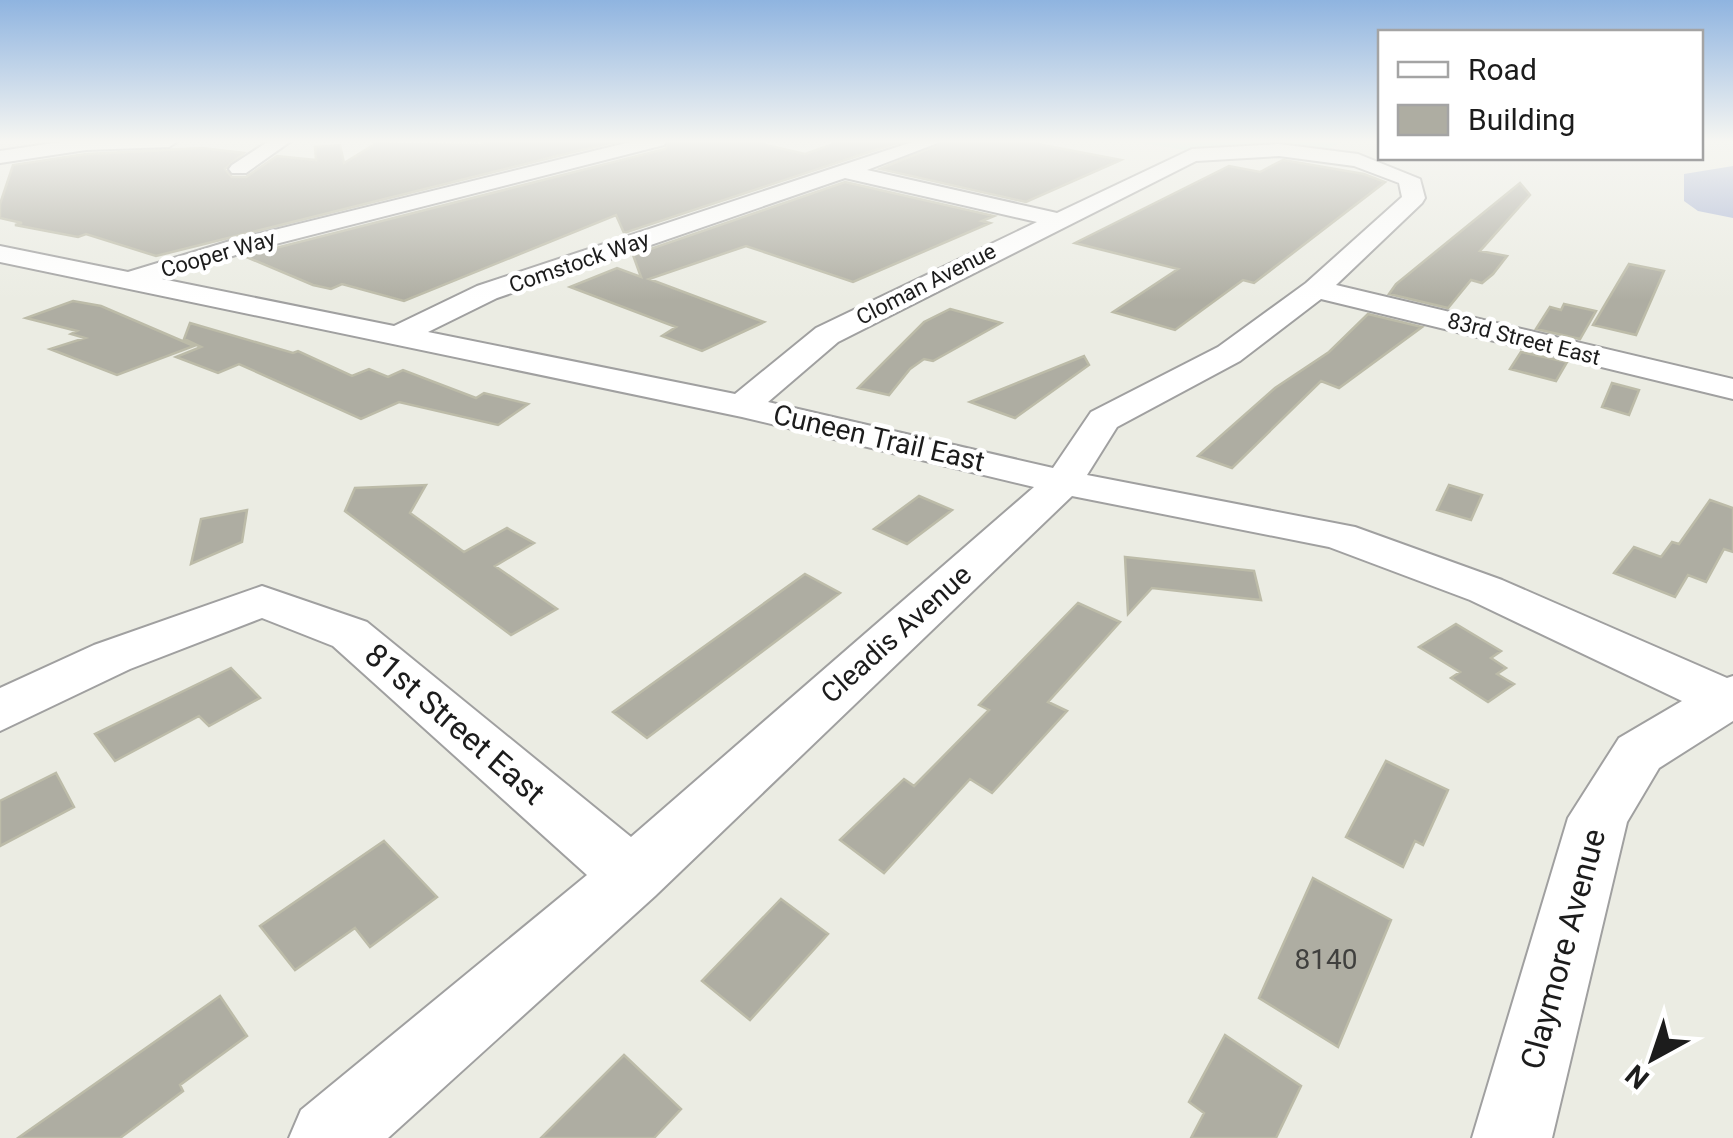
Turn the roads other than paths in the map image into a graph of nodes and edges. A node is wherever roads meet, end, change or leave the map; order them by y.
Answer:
1 (449, 194) edge
2 (780, 194) edge
3 (944, 194) edge
4 (1108, 194) edge
5 (1413, 194) edge
6 (1054, 219) junction
7 (6, 258) edge
8 (130, 281) junction
9 (1316, 289) junction
10 (399, 336) junction
11 (1733, 389) edge
12 (742, 406) junction
13 (1062, 482) junction
14 (1731, 699) edge
15 (0, 711) edge
16 (632, 876) junction
17 (329, 1138) edge
18 (1512, 1138) edge

1 - 8 street, Cooper Way
2 - 10 street, Comstock Way
3 - 6 street
4 - 6 street, Cloman Avenue
5 - 9 street, Cleadis Avenue
6 - 12 street, Cloman Avenue
7 - 8 street, Cuneen Trail East
8 - 10 street, Cuneen Trail East
9 - 11 street, 83rd Street East
9 - 13 street, Cleadis Avenue
10 - 12 street, Cuneen Trail East
12 - 13 street, Cuneen Trail East
13 - 14 street, Cuneen Trail East
13 - 16 street, Cleadis Avenue
14 - 18 street, Claymore Avenue
15 - 16 street, 81st Street East
16 - 17 street, Cleadis Avenue

